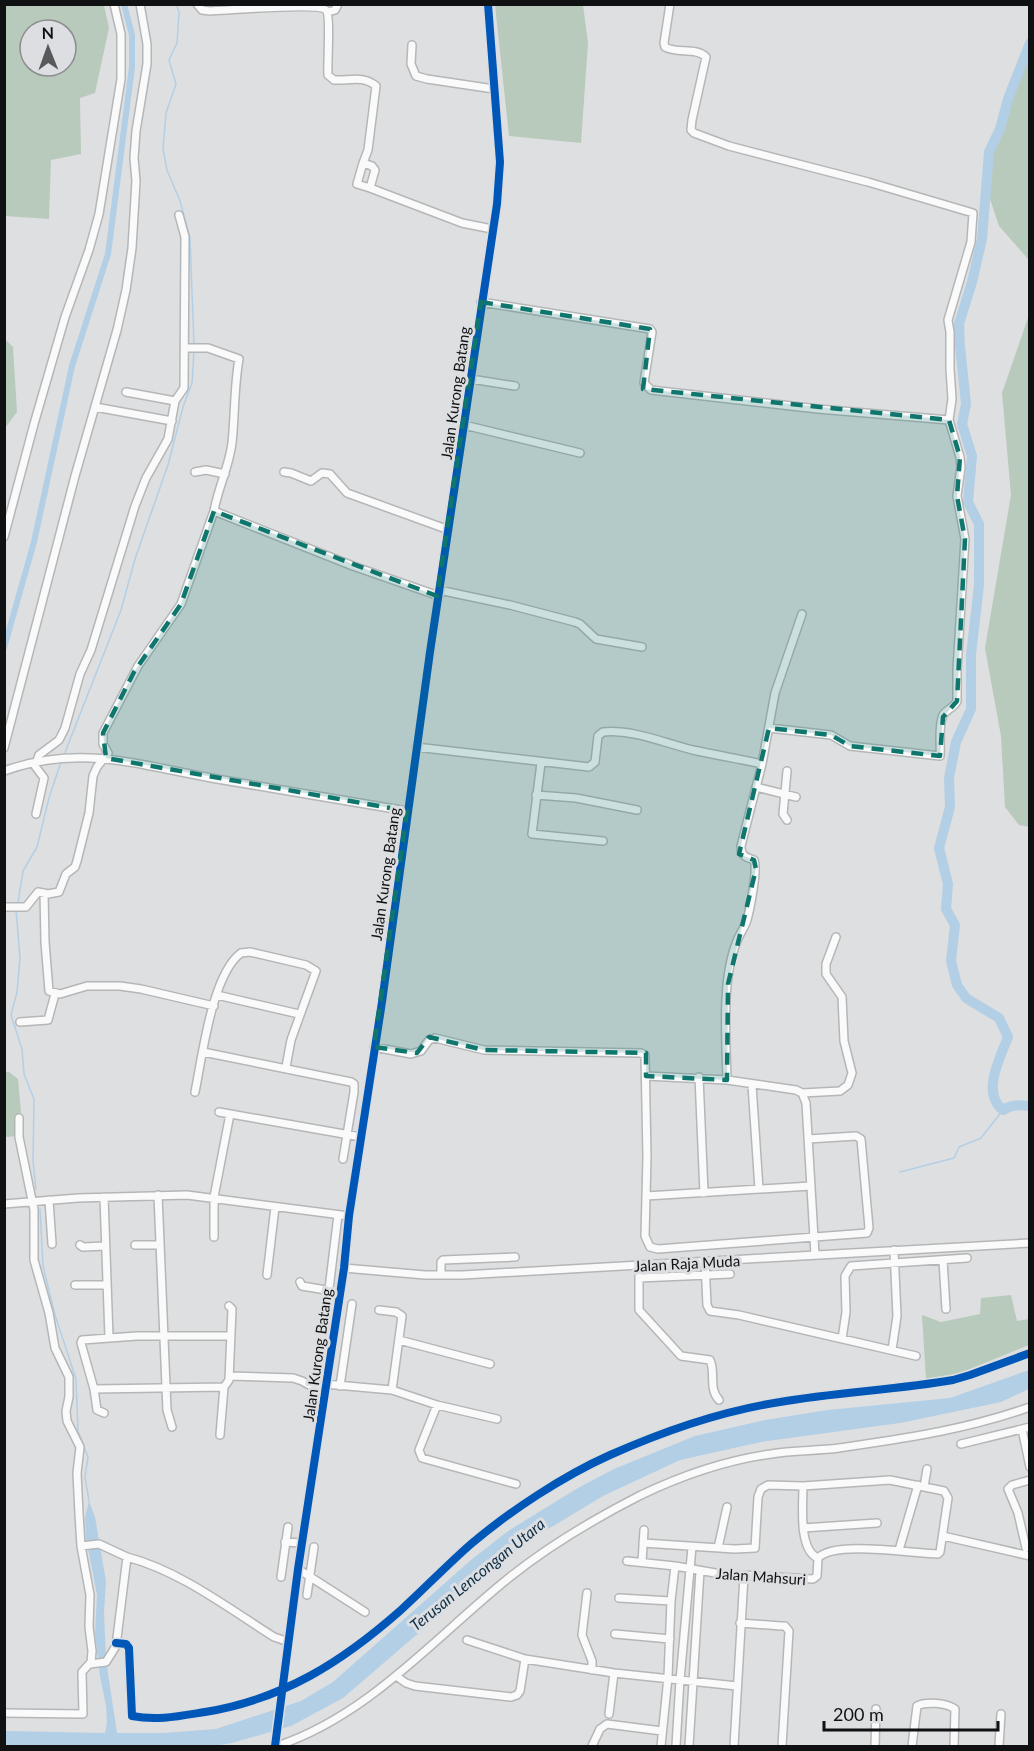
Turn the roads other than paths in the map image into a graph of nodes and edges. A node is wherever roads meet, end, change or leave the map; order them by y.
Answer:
1 (114, 4) edge
2 (140, 4) edge
3 (197, 4) edge
4 (338, 4) edge
5 (488, 4) edge
6 (670, 4) edge
7 (328, 12) junction
8 (412, 45) dead end
9 (494, 89) junction
10 (363, 163) junction
11 (370, 188) junction
12 (179, 215) dead end
13 (492, 229) junction
14 (482, 302) junction
15 (187, 348) junction
16 (471, 379) junction
17 (515, 386) dead end
18 (126, 392) dead end
19 (175, 401) junction
20 (95, 407) junction
21 (949, 420) junction
22 (172, 421) junction
23 (464, 425) junction
24 (580, 453) dead end
25 (195, 472) dead end
26 (285, 472) dead end
27 (225, 474) junction
28 (214, 511) junction
29 (449, 530) junction
30 (4, 537) edge
31 (439, 593) junction
32 (802, 614) dead end
33 (642, 647) dead end
34 (769, 728) junction
35 (416, 747) junction
36 (4, 748) edge
37 (106, 758) junction
38 (36, 761) junction
39 (541, 763) junction
40 (762, 764) junction
41 (4, 771) edge
42 (787, 771) dead end
43 (756, 787) junction
44 (784, 793) junction
45 (536, 795) junction
46 (796, 797) dead end
47 (637, 810) dead end
48 (407, 811) junction
49 (36, 814) dead end
50 (787, 820) dead end
51 (603, 841) dead end
52 (44, 893) junction
53 (9, 906) edge
54 (836, 936) dead end
55 (55, 994) junction
56 (217, 995) junction
57 (214, 1006) junction
58 (299, 1014) junction
59 (20, 1022) dead end
60 (374, 1047) junction
61 (203, 1052) junction
62 (286, 1067) junction
63 (646, 1076) junction
64 (699, 1077) junction
65 (727, 1080) junction
66 (752, 1085) junction
67 (195, 1092) dead end
68 (802, 1093) junction
69 (219, 1112) dead end
70 (230, 1114) junction
71 (19, 1118) dead end
72 (348, 1135) junction
73 (361, 1137) junction
74 (808, 1139) junction
75 (343, 1159) dead end
76 (811, 1186) junction
77 (759, 1190) junction
78 (704, 1193) junction
79 (158, 1195) junction
80 (646, 1196) junction
81 (104, 1197) junction
82 (214, 1197) junction
83 (49, 1200) junction
84 (32, 1201) junction
85 (4, 1204) edge
86 (275, 1207) junction
87 (338, 1215) junction
88 (349, 1216) junction
89 (214, 1237) dead end
90 (814, 1238) junction
91 (1029, 1243) edge
92 (52, 1244) dead end
93 (80, 1245) dead end
94 (135, 1245) dead end
95 (160, 1245) junction
96 (105, 1246) junction
97 (894, 1250) junction
98 (815, 1255) junction
99 (515, 1257) dead end
100 (967, 1258) dead end
101 (943, 1260) junction
102 (705, 1262) junction
103 (894, 1262) junction
104 (639, 1265) junction
105 (344, 1268) junction
106 (730, 1274) dead end
107 (267, 1275) dead end
108 (441, 1275) junction
109 (706, 1275) junction
110 (639, 1278) junction
111 (300, 1282) dead end
112 (75, 1285) dead end
113 (107, 1285) junction
114 (352, 1304) dead end
115 (229, 1306) dead end
116 (946, 1309) dead end
117 (380, 1310) dead end
118 (164, 1335) junction
119 (230, 1336) junction
120 (109, 1337) junction
121 (842, 1339) junction
122 (399, 1340) junction
123 (892, 1350) junction
124 (1029, 1353) edge
125 (916, 1356) dead end
126 (490, 1364) dead end
127 (229, 1376) junction
128 (325, 1384) junction
129 (340, 1386) junction
130 (224, 1387) junction
131 (166, 1388) junction
132 (94, 1389) junction
133 (392, 1390) junction
134 (324, 1393) junction
135 (719, 1400) dead end
136 (437, 1405) junction
137 (1029, 1407) edge
138 (104, 1413) dead end
139 (497, 1419) dead end
140 (172, 1427) dead end
141 (1026, 1428) edge
142 (220, 1435) dead end
143 (961, 1444) dead end
144 (1029, 1467) edge
145 (927, 1469) dead end
146 (1029, 1479) edge
147 (516, 1484) dead end
148 (803, 1486) junction
149 (921, 1486) junction
150 (727, 1507) dead end
151 (877, 1523) dead end
152 (288, 1527) dead end
153 (803, 1527) junction
154 (644, 1530) dead end
155 (943, 1536) junction
156 (285, 1542) junction
157 (643, 1543) junction
158 (302, 1544) junction
159 (83, 1546) junction
160 (692, 1546) junction
161 (314, 1547) dead end
162 (718, 1548) junction
163 (1026, 1548) dead end
164 (899, 1550) junction
165 (1029, 1556) edge
166 (127, 1557) junction
167 (627, 1561) dead end
168 (818, 1561) junction
169 (642, 1562) junction
170 (675, 1566) junction
171 (298, 1569) junction
172 (691, 1569) junction
173 (700, 1571) junction
174 (310, 1576) junction
175 (744, 1576) junction
176 (281, 1577) dead end
177 (586, 1593) dead end
178 (307, 1595) dead end
179 (619, 1598) dead end
180 (671, 1601) junction
181 (365, 1612) dead end
182 (740, 1623) junction
183 (615, 1634) dead end
184 (670, 1639) junction
185 (467, 1640) dead end
186 (116, 1642) junction
187 (289, 1642) junction
188 (525, 1659) junction
189 (94, 1664) junction
190 (592, 1670) junction
191 (614, 1673) junction
192 (396, 1676) junction
193 (668, 1677) junction
194 (680, 1680) junction
195 (693, 1683) junction
196 (737, 1686) junction
197 (284, 1691) junction
198 (876, 1709) dead end
199 (4, 1713) edge
200 (609, 1714) dead end
201 (1001, 1714) dead end
202 (662, 1731) junction
203 (276, 1746) edge
204 (592, 1746) edge
205 (661, 1746) edge
206 (676, 1746) edge
207 (689, 1746) edge
208 (734, 1746) edge
209 (782, 1746) edge
210 (875, 1746) edge
211 (912, 1746) edge
212 (954, 1746) edge
213 (999, 1746) edge

1 - 30 street
2 - 20 street
3 - 7 street
4 - 7 street
5 - 9 street, Jalan Kurong Batang
6 - 21 street
7 - 10 street
8 - 9 street
9 - 13 street, Jalan Kurong Batang
10 - 11 street
10 - 11 street
11 - 13 street
12 - 15 street
13 - 14 street, Jalan Kurong Batang
14 - 16 street, Jalan Kurong Batang
14 - 21 street
15 - 19 street
15 - 27 street
16 - 17 street
16 - 23 street, Jalan Kurong Batang
18 - 19 street
19 - 22 street
20 - 22 street
20 - 36 street
21 - 34 street
22 - 38 street
23 - 24 street
23 - 29 street, Jalan Kurong Batang
25 - 27 street
26 - 29 street
27 - 28 street
28 - 31 street
28 - 37 street
29 - 31 street, Jalan Kurong Batang
31 - 33 street
31 - 35 street, Jalan Kurong Batang
32 - 34 street
34 - 40 street
35 - 39 street
35 - 48 street, Jalan Kurong Batang
37 - 38 street
37 - 48 street
37 - 52 street
38 - 41 street
38 - 49 street
39 - 40 street
39 - 45 street
40 - 43 street
42 - 44 street
43 - 44 street
43 - 65 street
44 - 46 street
44 - 50 street
45 - 47 street
45 - 51 street
48 - 60 street, Jalan Kurong Batang
52 - 53 street
52 - 55 street
54 - 68 street
55 - 57 street
55 - 59 street
56 - 57 street
56 - 58 street
56 - 58 street
57 - 61 street
58 - 62 street
60 - 63 street
60 - 73 street, Jalan Kurong Batang
61 - 62 street
61 - 67 street
62 - 72 street
63 - 64 street
63 - 80 street
64 - 65 street
64 - 78 street
65 - 66 street
66 - 68 street
66 - 77 street
68 - 74 street
69 - 70 street
70 - 72 street
70 - 82 street
71 - 84 street
72 - 73 street
72 - 75 street
73 - 88 street, Jalan Kurong Batang
74 - 76 street
74 - 90 street
76 - 77 street
76 - 90 street
77 - 78 street
78 - 80 street
79 - 81 street
79 - 82 street
79 - 95 street
80 - 90 street
81 - 83 street
81 - 96 street
82 - 86 street
82 - 89 street
83 - 84 street
83 - 92 street
84 - 85 street
84 - 159 street
86 - 87 street
86 - 107 street
87 - 88 street
87 - 111 street
88 - 105 street, Jalan Kurong Batang
90 - 98 street
91 - 97 street, Jalan Raja Muda
93 - 96 street
94 - 95 street
95 - 118 street
96 - 113 street
97 - 98 street, Jalan Raja Muda
97 - 103 street
98 - 102 street, Jalan Raja Muda
99 - 108 street
100 - 101 street
101 - 103 street
101 - 116 street
102 - 104 street, Jalan Raja Muda
102 - 109 street
103 - 121 street
103 - 123 street
104 - 108 street, Jalan Raja Muda
104 - 110 street
105 - 108 street, Jalan Raja Muda
105 - 128 street, Jalan Kurong Batang
106 - 109 street
109 - 110 street
109 - 121 street
110 - 135 street
112 - 113 street
113 - 120 street
114 - 129 street
115 - 119 street
117 - 122 street
118 - 119 street
118 - 120 street
118 - 131 street
119 - 127 street
120 - 132 street
121 - 123 street
122 - 126 street
122 - 133 street
123 - 125 street
124 - 197 street
127 - 130 street
127 - 134 street
128 - 129 street
128 - 134 street, Jalan Kurong Batang
129 - 133 street
130 - 131 street
130 - 142 street
131 - 132 street
131 - 140 street
132 - 138 street
133 - 136 street
134 - 158 street, Jalan Kurong Batang
136 - 139 street
136 - 147 street
137 - 192 street
141 - 143 street
141 - 144 street
145 - 149 street
146 - 163 street
148 - 149 street
148 - 153 street
148 - 162 street
149 - 155 street
149 - 164 street
150 - 162 street
151 - 153 street
152 - 156 street
153 - 168 street
154 - 157 street
155 - 164 street
155 - 165 street
156 - 158 street
156 - 176 street
157 - 160 street
157 - 169 street
158 - 171 street, Jalan Kurong Batang
159 - 166 street
159 - 189 street
160 - 162 street
160 - 172 street
161 - 174 street
164 - 168 street
166 - 186 street
166 - 187 street
167 - 169 street, Jalan Mahsuri
168 - 175 street, Jalan Mahsuri
169 - 170 street, Jalan Mahsuri
170 - 172 street, Jalan Mahsuri
170 - 180 street
171 - 174 street
171 - 187 street, Jalan Kurong Batang
172 - 173 street, Jalan Mahsuri
172 - 194 street
173 - 175 street, Jalan Mahsuri
173 - 195 street
174 - 178 street
174 - 181 street
175 - 182 street
177 - 190 street
179 - 180 street
180 - 184 street
182 - 196 street
182 - 209 street
183 - 184 street
184 - 193 street
185 - 188 street
186 - 189 street
186 - 197 street
187 - 197 street, Jalan Kurong Batang
188 - 190 street
188 - 192 street
189 - 199 street
190 - 191 street
191 - 193 street
191 - 200 street
192 - 203 street
193 - 194 street
193 - 202 street
194 - 195 street
194 - 206 street
195 - 196 street
195 - 207 street
196 - 208 street
197 - 203 street, Jalan Kurong Batang
198 - 210 street
201 - 213 street
202 - 204 street
202 - 205 street
211 - 212 street

